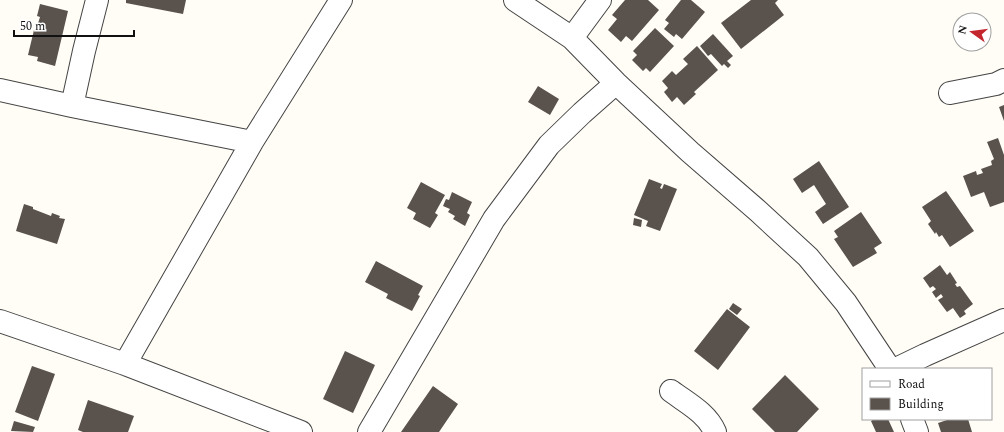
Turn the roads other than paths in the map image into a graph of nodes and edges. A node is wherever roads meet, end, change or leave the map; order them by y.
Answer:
1 (97, 0) edge
2 (341, 0) edge
3 (515, 0) edge
4 (600, 0) edge
5 (572, 38) junction
6 (1004, 80) edge
7 (616, 83) junction
8 (0, 90) edge
9 (950, 93) dead end
10 (72, 106) junction
11 (252, 142) junction
12 (1004, 320) edge
13 (0, 321) edge
14 (125, 364) junction
15 (889, 368) edge
16 (898, 368) edge
17 (671, 391) dead end
18 (912, 420) edge
19 (288, 430) edge
20 (369, 432) edge
21 (715, 432) edge
22 (917, 432) edge

1 - 10 street
2 - 11 street
3 - 5 street
4 - 5 street
5 - 7 street
6 - 9 street
7 - 15 street
7 - 20 street
8 - 10 street
10 - 11 street
11 - 14 street
12 - 16 street
13 - 14 street
14 - 19 street
17 - 21 street
18 - 22 street

